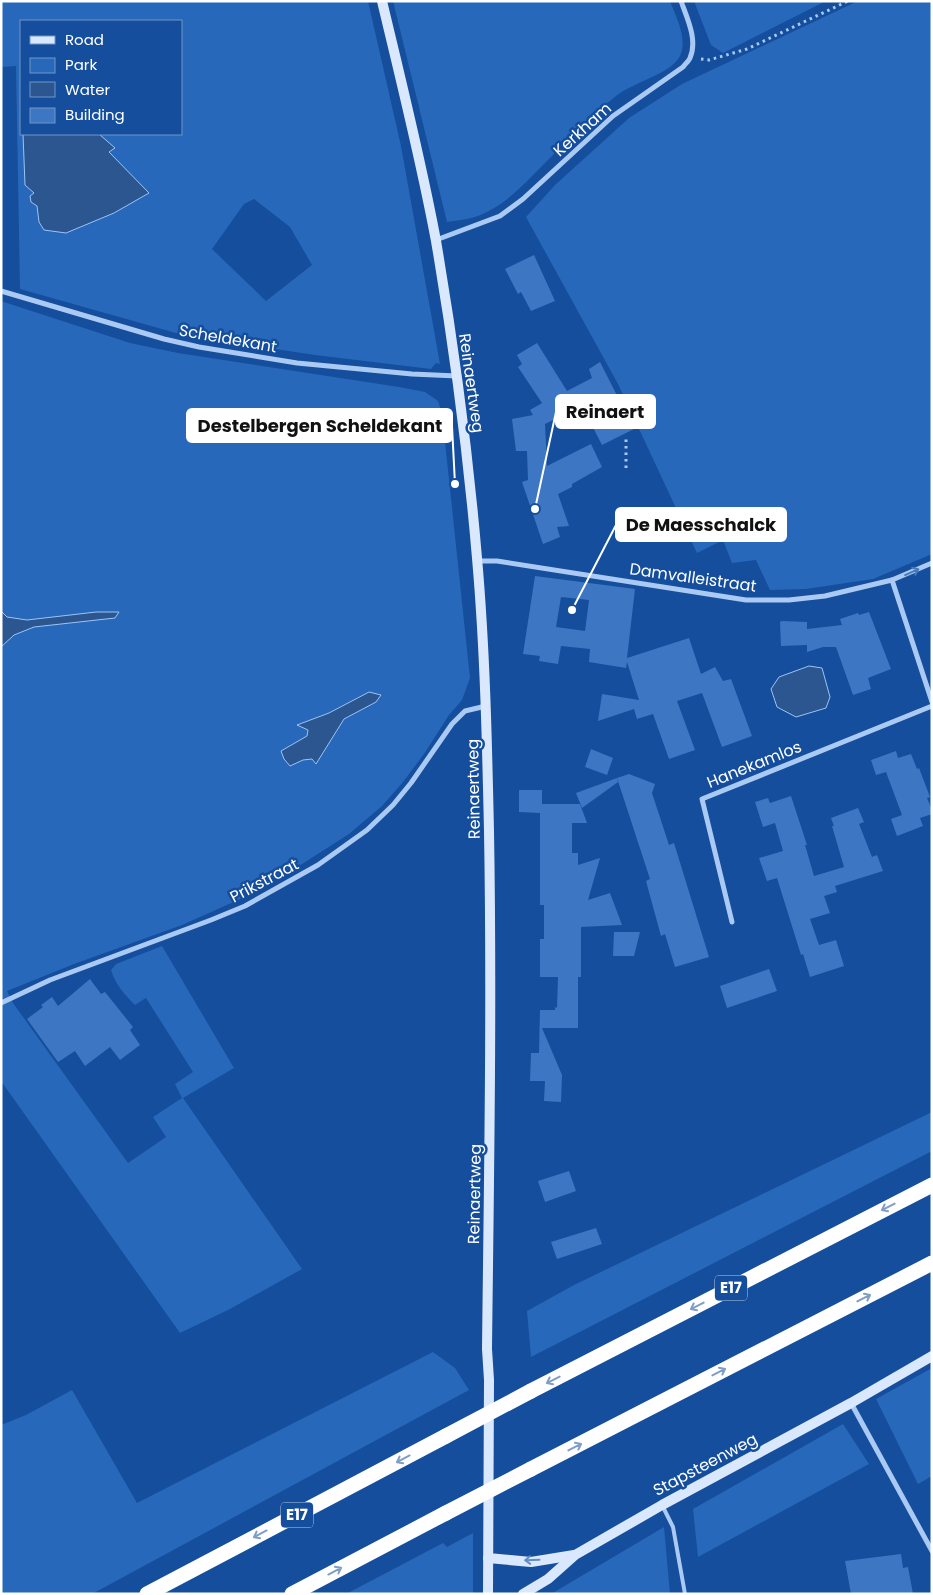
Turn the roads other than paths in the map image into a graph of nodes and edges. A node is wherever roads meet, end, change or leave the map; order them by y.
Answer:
1 (382, 1) edge
2 (680, 1) edge
3 (436, 240) junction
4 (1, 290) edge
5 (457, 376) junction
6 (478, 561) junction
7 (932, 563) edge
8 (892, 580) junction
9 (932, 704) edge
10 (487, 705) junction
11 (732, 922) dead end
12 (1, 1003) edge
13 (932, 1185) edge
14 (932, 1263) edge
15 (932, 1356) edge
16 (851, 1403) junction
17 (662, 1505) junction
18 (932, 1551) edge
19 (575, 1555) junction
20 (488, 1558) junction
21 (488, 1590) edge
22 (147, 1594) edge
23 (292, 1594) edge
24 (523, 1594) edge
25 (685, 1594) edge

1 - 3 main road, Reinaertweg
2 - 3 street, Kerkham
3 - 5 main road, Reinaertweg
4 - 5 street, Scheldekant
5 - 6 main road, Reinaertweg
6 - 8 street, Damvalleistraat
6 - 10 main road, Reinaertweg
8 -> 7 street, Damvalleistraat
8 - 9 street, Hanekamlos
9 - 11 street, Hanekamlos
10 - 12 street, Prikstraat
10 - 20 main road, Reinaertweg
13 -> 22 highway, E17, bridge
23 -> 14 highway, bridge
15 - 16 main road, Stapsteenweg
16 - 17 main road, Stapsteenweg
16 - 18 street
17 - 19 main road, Stapsteenweg
17 - 25 lane
19 -> 20 main road, Stapsteenweg
19 - 24 main road, Stapsteenweg
20 - 21 main road, Reinaertweg

